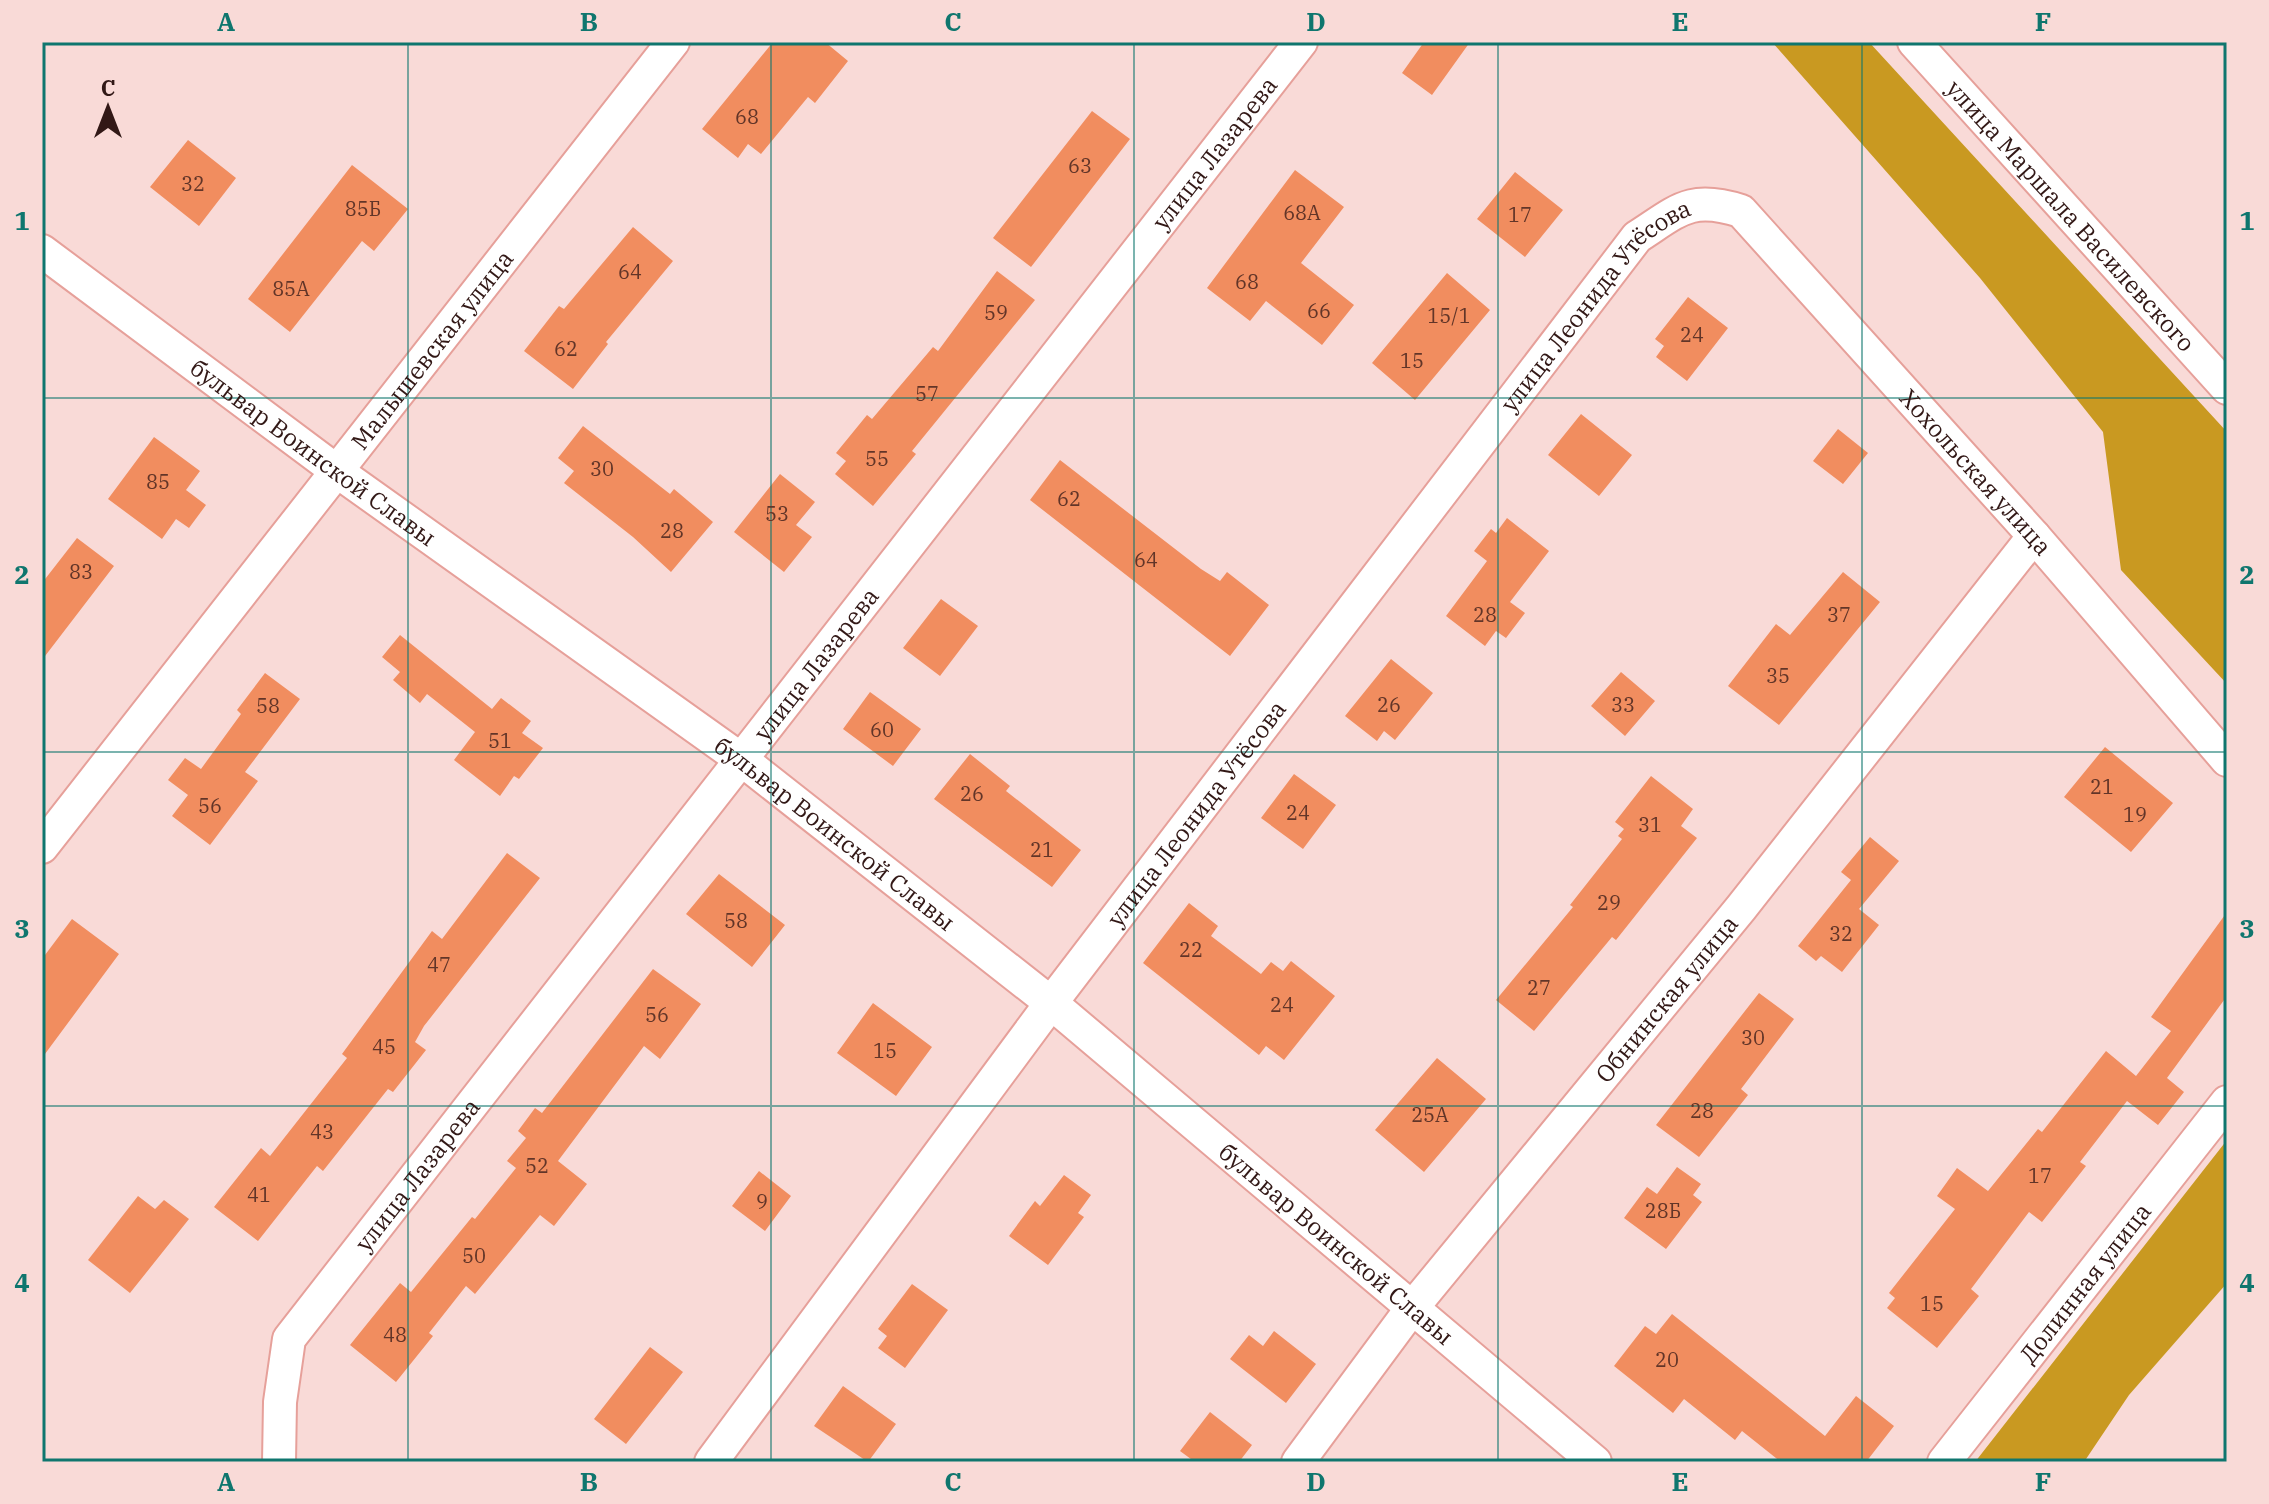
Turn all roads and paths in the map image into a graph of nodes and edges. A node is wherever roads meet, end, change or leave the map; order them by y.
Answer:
1 (673, 42) edge
2 (1301, 42) edge
3 (1914, 42) edge
4 (1712, 202) joint
5 (42, 251) edge
6 (2227, 388) edge
7 (338, 472) junction
8 (2034, 536) junction
9 (742, 760) junction
10 (2227, 760) edge
11 (42, 847) edge
12 (1051, 1003) junction
13 (2227, 1102) edge
14 (1412, 1308) junction
15 (279, 1462) edge
16 (711, 1462) edge
17 (1298, 1462) edge
18 (1595, 1462) edge
19 (1944, 1462) edge

1 - 7 street, Малышевская улица
2 - 9 street, улица Лазарева
3 - 6 street, улица Маршала Василевского
4 - 8 street, Хохольская улица
4 - 12 street, улица Леонида Утёсова
5 - 7 street, бульвар Воинской Славы
7 - 9 street, бульвар Воинской Славы
7 - 11 street, Малышевская улица
8 - 10 street, Хохольская улица
8 - 14 street, Обнинская улица
9 - 12 street, бульвар Воинской Славы
9 - 15 street, улица Лазарева
12 - 14 street, бульвар Воинской Славы
12 - 16 street, улица Леонида Утёсова
13 - 19 street, Долинная улица
14 - 17 street, Обнинская улица
14 - 18 street, бульвар Воинской Славы

